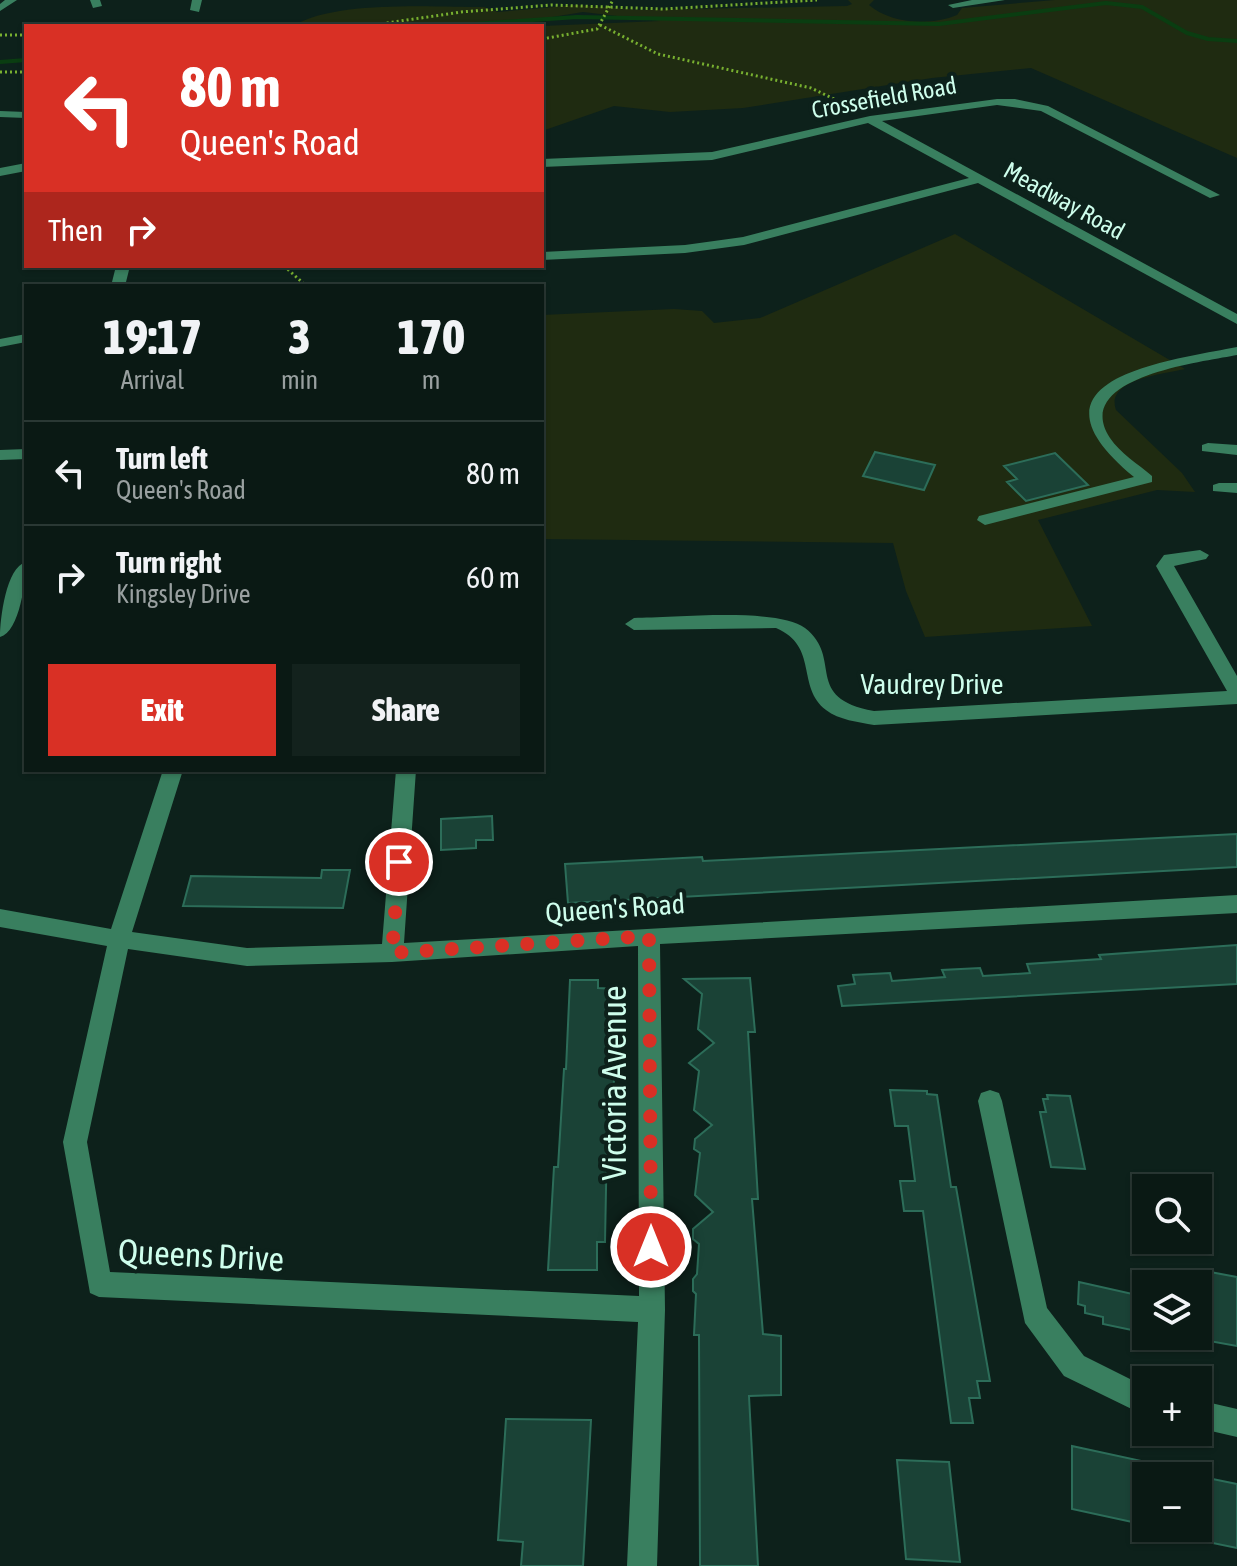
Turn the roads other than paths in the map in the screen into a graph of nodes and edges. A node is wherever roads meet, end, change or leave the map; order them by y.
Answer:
1 (12, 0) edge
2 (1000, 0) edge
3 (953, 5) dead end
4 (0, 8) edge
5 (0, 114) edge
6 (24, 115) edge
7 (870, 119) junction
8 (544, 163) edge
9 (24, 167) edge
10 (0, 172) edge
11 (979, 179) junction
12 (1230, 188) dead end
13 (1214, 195) junction
14 (1200, 202) dead end
15 (544, 256) edge
16 (1237, 320) edge
17 (24, 338) edge
18 (0, 343) edge
19 (1237, 351) edge
20 (1208, 448) dead end
21 (1237, 450) edge
22 (24, 454) edge
23 (0, 455) edge
24 (1219, 488) dead end
25 (1237, 488) edge
26 (985, 520) dead end
27 (1200, 555) dead end
28 (24, 572) edge
29 (634, 624) dead end
30 (0, 631) edge
31 (1237, 695) edge
32 (172, 772) edge
33 (406, 772) edge
34 (1237, 904) edge
35 (0, 918) edge
36 (649, 936) junction
37 (119, 939) junction
38 (392, 953) junction
39 (990, 1101) dead end
40 (652, 1310) junction
41 (1132, 1395) edge
42 (1212, 1417) edge
43 (1237, 1423) edge
44 (642, 1566) edge

1 - 4 street
2 - 3 street
5 - 6 street
7 - 8 street, Crossefield Road
7 - 11 street, Meadway Road
7 - 13 street, Crossefield Road
9 - 10 street
11 - 15 street
11 - 16 street, Meadway Road
12 - 13 street
13 - 14 street
17 - 18 street
19 - 26 street
20 - 21 street
22 - 23 street
24 - 25 street
27 - 31 street
28 - 30 street
29 - 31 street, Vaudrey Drive
32 - 37 street
33 - 38 street
34 - 36 street, Queen's Road
35 - 37 street, Queen's Road
36 - 38 street, Queen's Road
36 - 40 street, Victoria Avenue
37 - 38 street, Queen's Road
37 - 40 street, Queens Drive
39 - 41 street
40 - 44 street, Victoria Avenue
42 - 43 street

